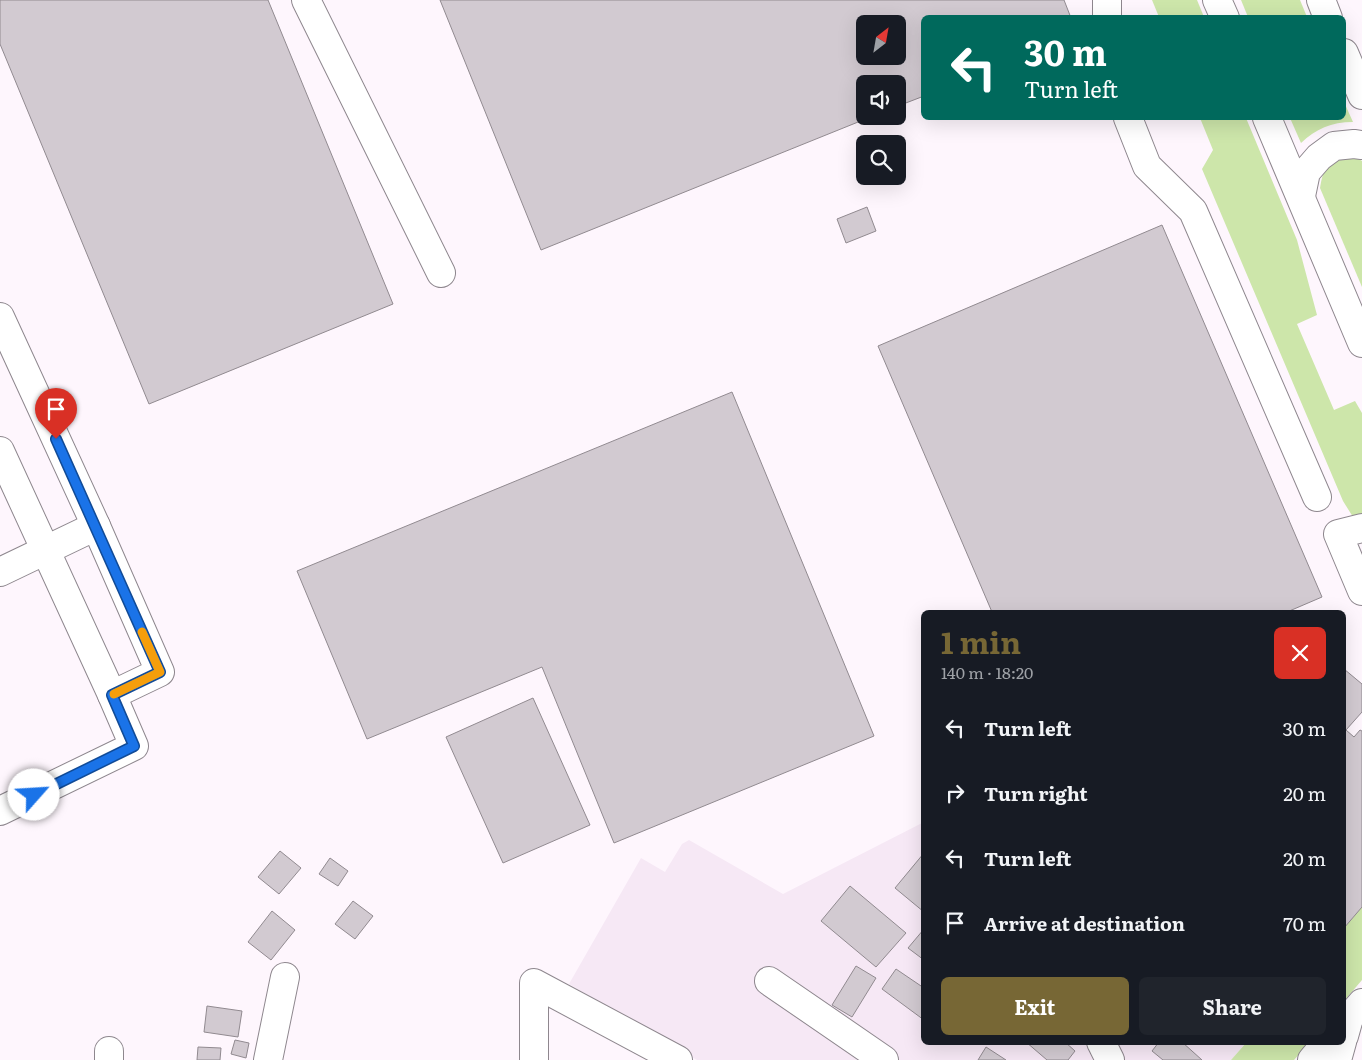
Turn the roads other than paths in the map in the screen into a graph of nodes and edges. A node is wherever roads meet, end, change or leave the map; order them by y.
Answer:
1 (306, 0) edge
2 (1107, 0) edge
3 (1218, 0) edge
4 (1321, 0) edge
5 (1107, 15) edge
6 (1224, 15) edge
7 (1327, 15) edge
8 (1346, 58) edge
9 (1362, 95) edge
10 (1129, 120) edge
11 (1268, 120) edge
12 (1362, 145) edge
13 (1301, 196) junction
14 (441, 273) dead end
15 (0, 317) edge
16 (1362, 343) edge
17 (0, 451) edge
18 (1317, 497) dead end
19 (96, 526) junction
20 (1362, 528) edge
21 (46, 550) junction
22 (0, 572) edge
23 (1362, 591) edge
24 (112, 695) junction
25 (0, 811) edge
26 (285, 977) dead end
27 (768, 981) dead end
28 (1102, 1045) edge
29 (1324, 1045) edge
30 (1342, 1045) edge
31 (268, 1060) edge
32 (534, 1060) edge
33 (678, 1060) edge
34 (884, 1060) edge
35 (1110, 1060) edge
36 (1312, 1060) edge
37 (1337, 1060) edge

1 - 14 street
2 - 5 street
3 - 6 street
4 - 7 street
8 - 9 street
10 - 18 street
11 - 13 street
12 - 13 street
13 - 16 street
15 - 19 street
17 - 21 street
19 - 21 street
19 - 24 street
20 - 23 street
21 - 22 street
21 - 24 street
24 - 25 street
26 - 31 street
27 - 34 street
28 - 35 street
29 - 36 street
30 - 37 street
32 - 33 street

